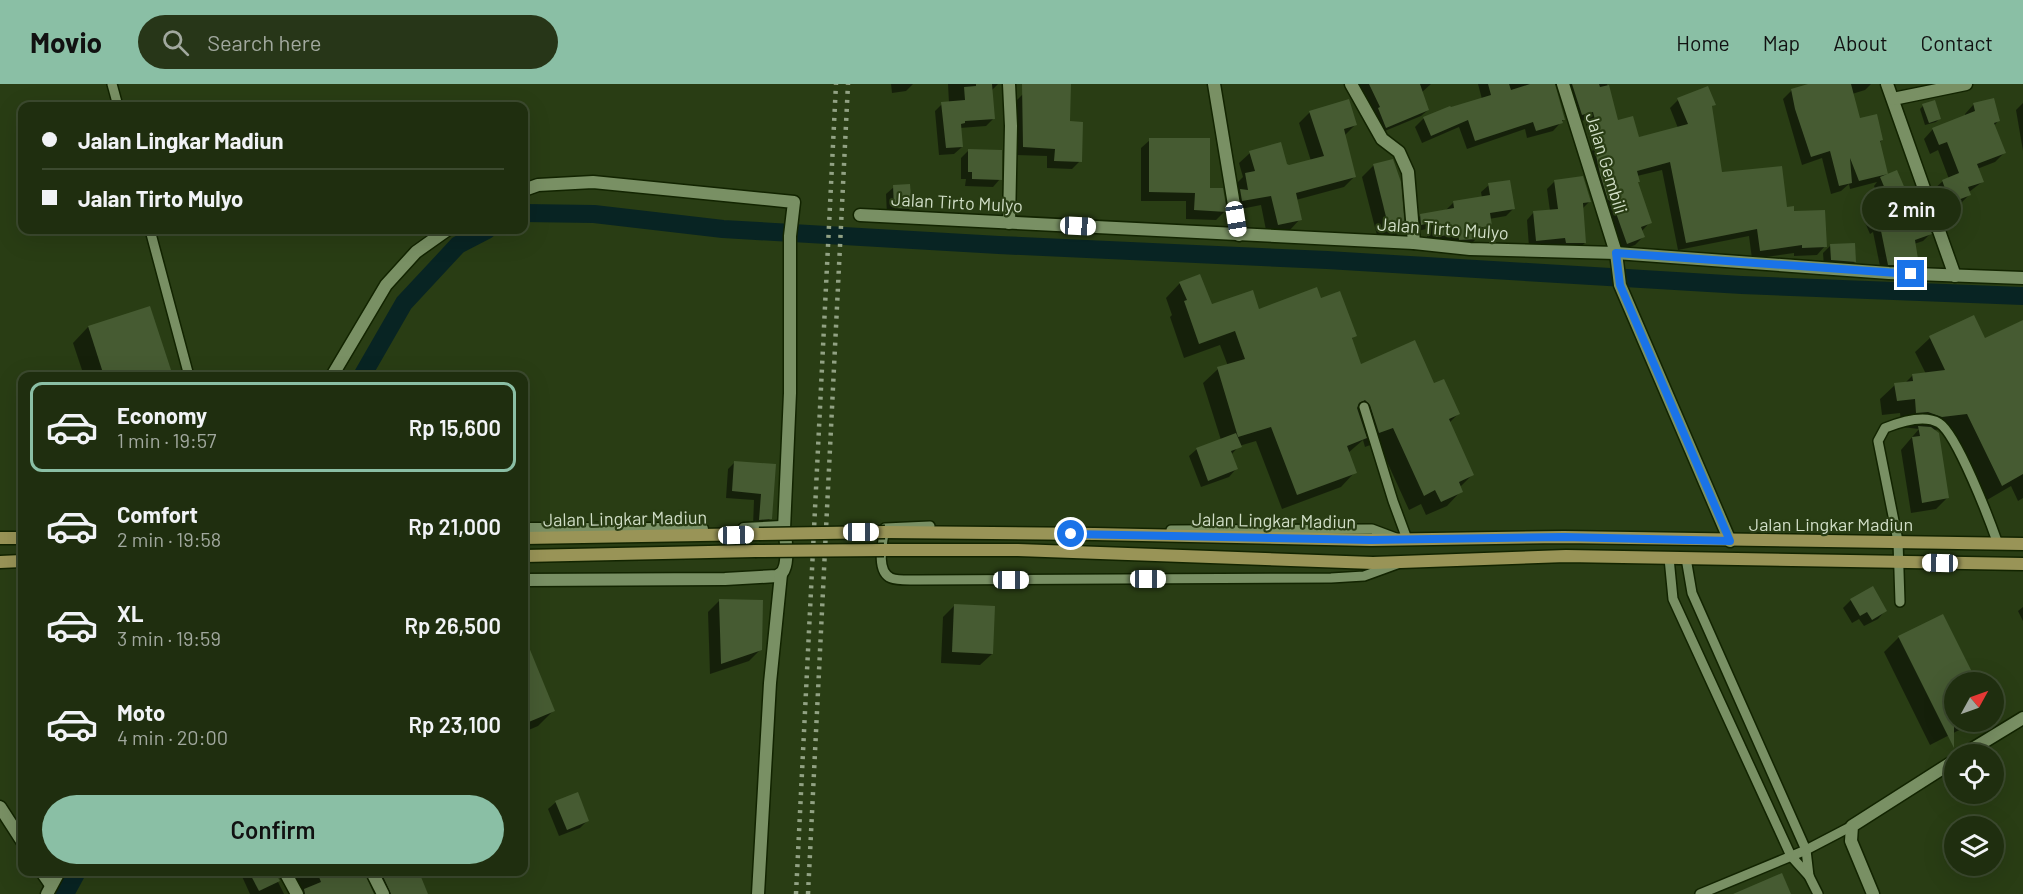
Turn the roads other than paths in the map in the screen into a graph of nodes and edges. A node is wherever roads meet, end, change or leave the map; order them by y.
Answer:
1 (112, 84) edge
2 (1009, 84) edge
3 (1214, 84) edge
4 (1351, 84) edge
5 (1563, 84) edge
6 (1887, 84) edge
7 (1965, 84) edge
8 (1893, 99) junction
9 (117, 102) edge
10 (528, 188) edge
11 (860, 215) dead end
12 (1009, 222) junction
13 (151, 234) edge
14 (441, 234) edge
15 (1239, 235) junction
16 (1414, 243) junction
17 (1616, 256) junction
18 (1955, 276) junction
19 (2023, 278) edge
20 (188, 372) edge
21 (334, 372) edge
22 (1364, 407) dead end
23 (528, 529) edge
24 (784, 529) junction
25 (0, 538) edge
26 (18, 538) edge
27 (528, 538) edge
28 (1404, 539) junction
29 (1730, 541) junction
30 (1898, 541) junction
31 (1998, 544) junction
32 (2023, 544) edge
33 (528, 556) edge
34 (1669, 558) junction
35 (1686, 558) junction
36 (18, 561) edge
37 (0, 562) edge
38 (1402, 562) junction
39 (1898, 562) junction
40 (2023, 564) edge
41 (781, 574) junction
42 (528, 580) edge
43 (1900, 602) dead end
44 (1743, 706) junction
45 (1725, 713) junction
46 (2023, 718) edge
47 (1980, 744) edge
48 (1944, 767) edge
49 (0, 807) edge
50 (1852, 826) junction
51 (18, 835) edge
52 (1806, 850) junction
53 (1791, 856) junction
54 (44, 876) edge
55 (57, 876) edge
56 (287, 876) edge
57 (374, 876) edge
58 (1809, 876) junction
59 (49, 890) edge
60 (297, 894) edge
61 (383, 894) edge
62 (758, 894) edge
63 (1700, 894) edge
64 (1818, 894) edge
65 (1873, 894) edge

1 - 9 lane
2 - 12 street
3 - 15 street
4 - 16 street
5 - 17 street, Jalan Gembili
6 - 8 street
7 - 8 street
8 - 18 street
10 - 24 street
11 - 12 street, Jalan Tirto Mulyo
12 - 15 street, Jalan Tirto Mulyo
13 - 20 lane
14 - 21 street
15 - 16 street, Jalan Tirto Mulyo
16 - 17 street, Jalan Tirto Mulyo
17 - 18 street, Jalan Tirto Mulyo
17 - 29 street, Jalan Gembili
18 - 19 street, Jalan Tirto Mulyo
22 - 28 lane
23 - 24 street
24 - 41 street
25 - 26 main road
27 - 28 main road, Jalan Lingkar Madiun, bridge
28 - 29 main road, Jalan Lingkar Madiun
28 - 38 lane
29 - 30 main road, Jalan Lingkar Madiun
30 - 31 main road, Jalan Lingkar Madiun
30 - 31 lane
30 - 39 lane
31 - 32 main road, Jalan Lingkar Madiun
33 - 38 main road, Jalan Lingkar Madiun, bridge
34 - 35 main road, Jalan Lingkar Madiun
34 - 38 main road, Jalan Lingkar Madiun
34 - 45 lane
35 - 39 main road, Jalan Lingkar Madiun
35 - 44 lane
36 - 37 main road
39 - 40 main road, Jalan Lingkar Madiun
39 - 43 lane
41 - 42 street
41 - 62 street
44 - 45 lane
44 - 52 lane
45 - 53 lane
46 - 47 street
48 - 50 street
49 - 51 street
50 - 52 lane
50 - 65 street
52 - 53 lane
52 - 58 lane
53 - 58 lane
53 - 63 lane
54 - 59 street
55 - 59 street
56 - 60 street
57 - 61 street
58 - 64 lane

